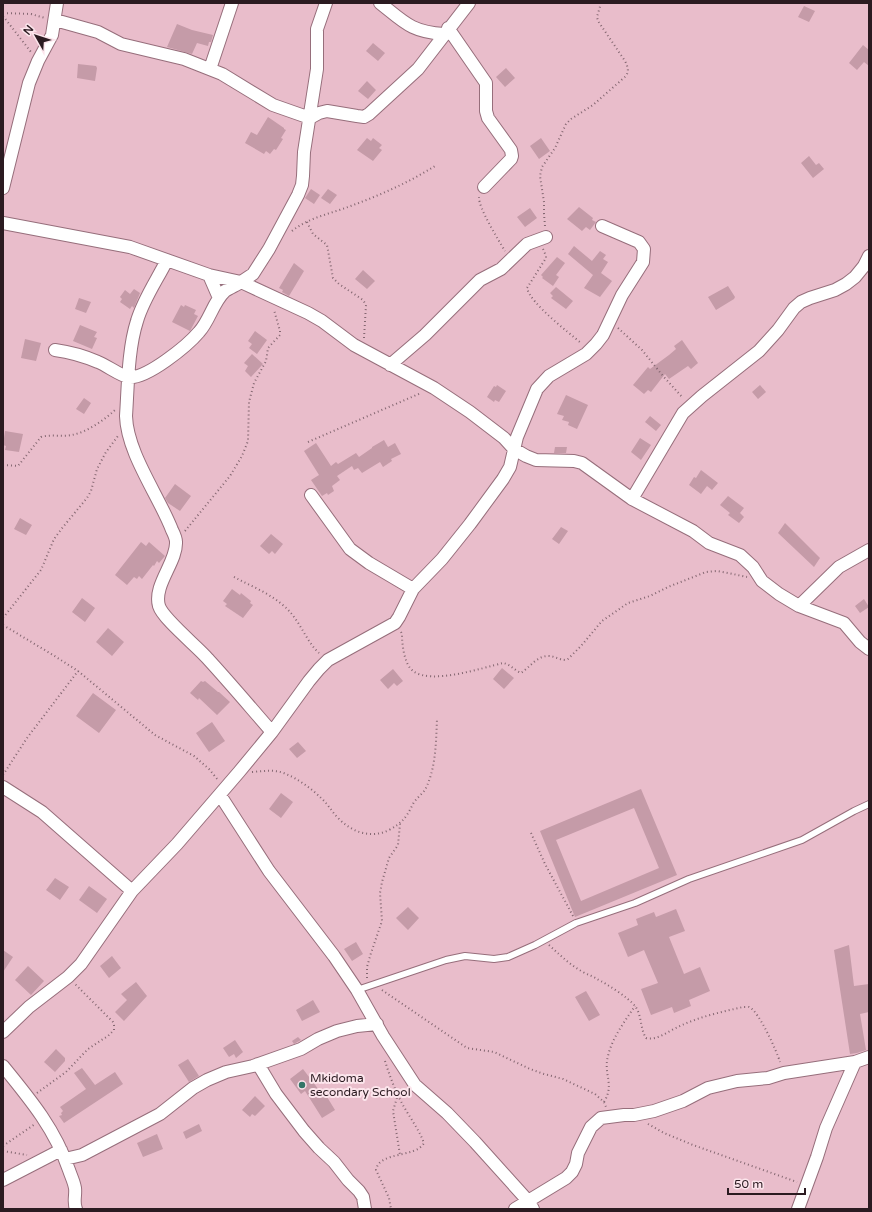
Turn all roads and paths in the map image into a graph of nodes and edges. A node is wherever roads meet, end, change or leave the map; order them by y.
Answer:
1 (57, 3) edge
2 (232, 3) edge
3 (326, 3) edge
4 (380, 3) edge
5 (469, 3) edge
6 (601, 3) edge
7 (3, 15) edge
8 (55, 20) junction
9 (446, 31) junction
10 (38, 61) junction
11 (210, 69) junction
12 (310, 118) junction
13 (435, 166) dead end
14 (484, 187) joint
15 (3, 188) edge
16 (306, 222) junction
17 (3, 223) edge
18 (602, 226) dead end
19 (290, 232) dead end
20 (546, 237) junction
21 (869, 256) edge
22 (510, 259) junction
23 (167, 260) junction
24 (210, 275) junction
25 (241, 282) junction
26 (269, 296) junction
27 (219, 298) junction
28 (613, 317) junction
29 (55, 350) dead end
30 (589, 351) junction
31 (370, 354) junction
32 (390, 365) junction
33 (129, 377) junction
34 (434, 388) junction
35 (127, 399) junction
36 (692, 404) junction
37 (126, 426) junction
38 (308, 442) dead end
39 (514, 449) junction
40 (3, 465) edge
41 (311, 494) dead end
42 (632, 499) junction
43 (176, 541) junction
44 (869, 550) edge
45 (234, 577) dead end
46 (762, 581) junction
47 (413, 589) junction
48 (799, 606) junction
49 (3, 618) edge
50 (395, 623) junction
51 (3, 625) edge
52 (869, 649) edge
53 (328, 660) junction
54 (78, 672) junction
55 (437, 719) dead end
56 (272, 732) junction
57 (239, 772) junction
58 (3, 775) edge
59 (3, 787) edge
60 (223, 792) junction
61 (869, 804) edge
62 (400, 824) junction
63 (531, 833) dead end
64 (132, 892) junction
65 (576, 923) junction
66 (544, 940) junction
67 (68, 977) junction
68 (374, 984) junction
69 (362, 988) junction
70 (635, 1006) junction
71 (377, 1024) junction
72 (3, 1032) edge
73 (384, 1056) dead end
74 (869, 1057) edge
75 (855, 1062) junction
76 (258, 1064) junction
77 (3, 1066) edge
78 (784, 1073) junction
79 (398, 1094) junction
80 (29, 1098) junction
81 (604, 1102) junction
82 (634, 1115) junction
83 (608, 1117) junction
84 (44, 1118) junction
85 (3, 1146) edge
86 (3, 1151) edge
87 (63, 1155) junction
88 (400, 1155) junction
89 (30, 1156) dead end
90 (3, 1180) edge
91 (807, 1186) junction
92 (531, 1205) edge
93 (76, 1209) edge
94 (365, 1209) edge
95 (391, 1209) edge
96 (515, 1209) edge
97 (798, 1209) edge

1 - 8 street
2 - 11 street
3 - 12 street
4 - 9 street
5 - 9 street
6 - 20 path
7 - 8 path
7 - 10 path
8 - 10 street
8 - 11 street
9 - 12 street
9 - 14 street
10 - 15 street
11 - 12 street
12 - 25 street
13 - 16 path
14 - 22 path
16 - 19 path
16 - 31 path
17 - 23 street
18 - 28 street
20 - 22 street
20 - 30 path
21 - 36 street
22 - 32 street
23 - 24 street
23 - 33 street
24 - 25 street
24 - 27 street
25 - 26 street
25 - 27 street
26 - 31 street
26 - 43 path
27 - 33 street
28 - 30 street
28 - 36 path
29 - 33 street
30 - 39 street
31 - 32 street
32 - 34 street
33 - 35 street
34 - 38 path
34 - 39 street
35 - 37 street
35 - 40 path
36 - 42 street
37 - 43 street
37 - 49 path
39 - 42 street
39 - 47 street
41 - 47 street
42 - 46 street
43 - 56 street
44 - 48 street
45 - 53 path
46 - 48 street
46 - 50 path
47 - 50 street
48 - 52 street
50 - 53 street
51 - 54 path
53 - 56 street
54 - 58 path
54 - 60 path
55 - 62 path
56 - 57 street
57 - 60 street
57 - 62 path
59 - 64 street
60 - 64 street
60 - 69 street
61 - 65 lane
62 - 69 path
63 - 65 path
64 - 67 street
65 - 66 lane
66 - 68 lane
66 - 70 path
67 - 72 street
67 - 80 path
68 - 69 lane
68 - 81 path
69 - 71 street
70 - 78 path
70 - 81 path
71 - 76 street
71 - 92 street
73 - 79 path
74 - 75 street
75 - 78 street
75 - 91 street
76 - 87 street
76 - 94 street
77 - 80 street
78 - 82 street
79 - 88 path
79 - 88 path
80 - 84 street
81 - 83 path
82 - 83 street
82 - 91 path
83 - 92 street
84 - 85 path
84 - 87 street
86 - 89 path
87 - 90 street
87 - 93 street
88 - 95 path
91 - 97 street
92 - 96 street

